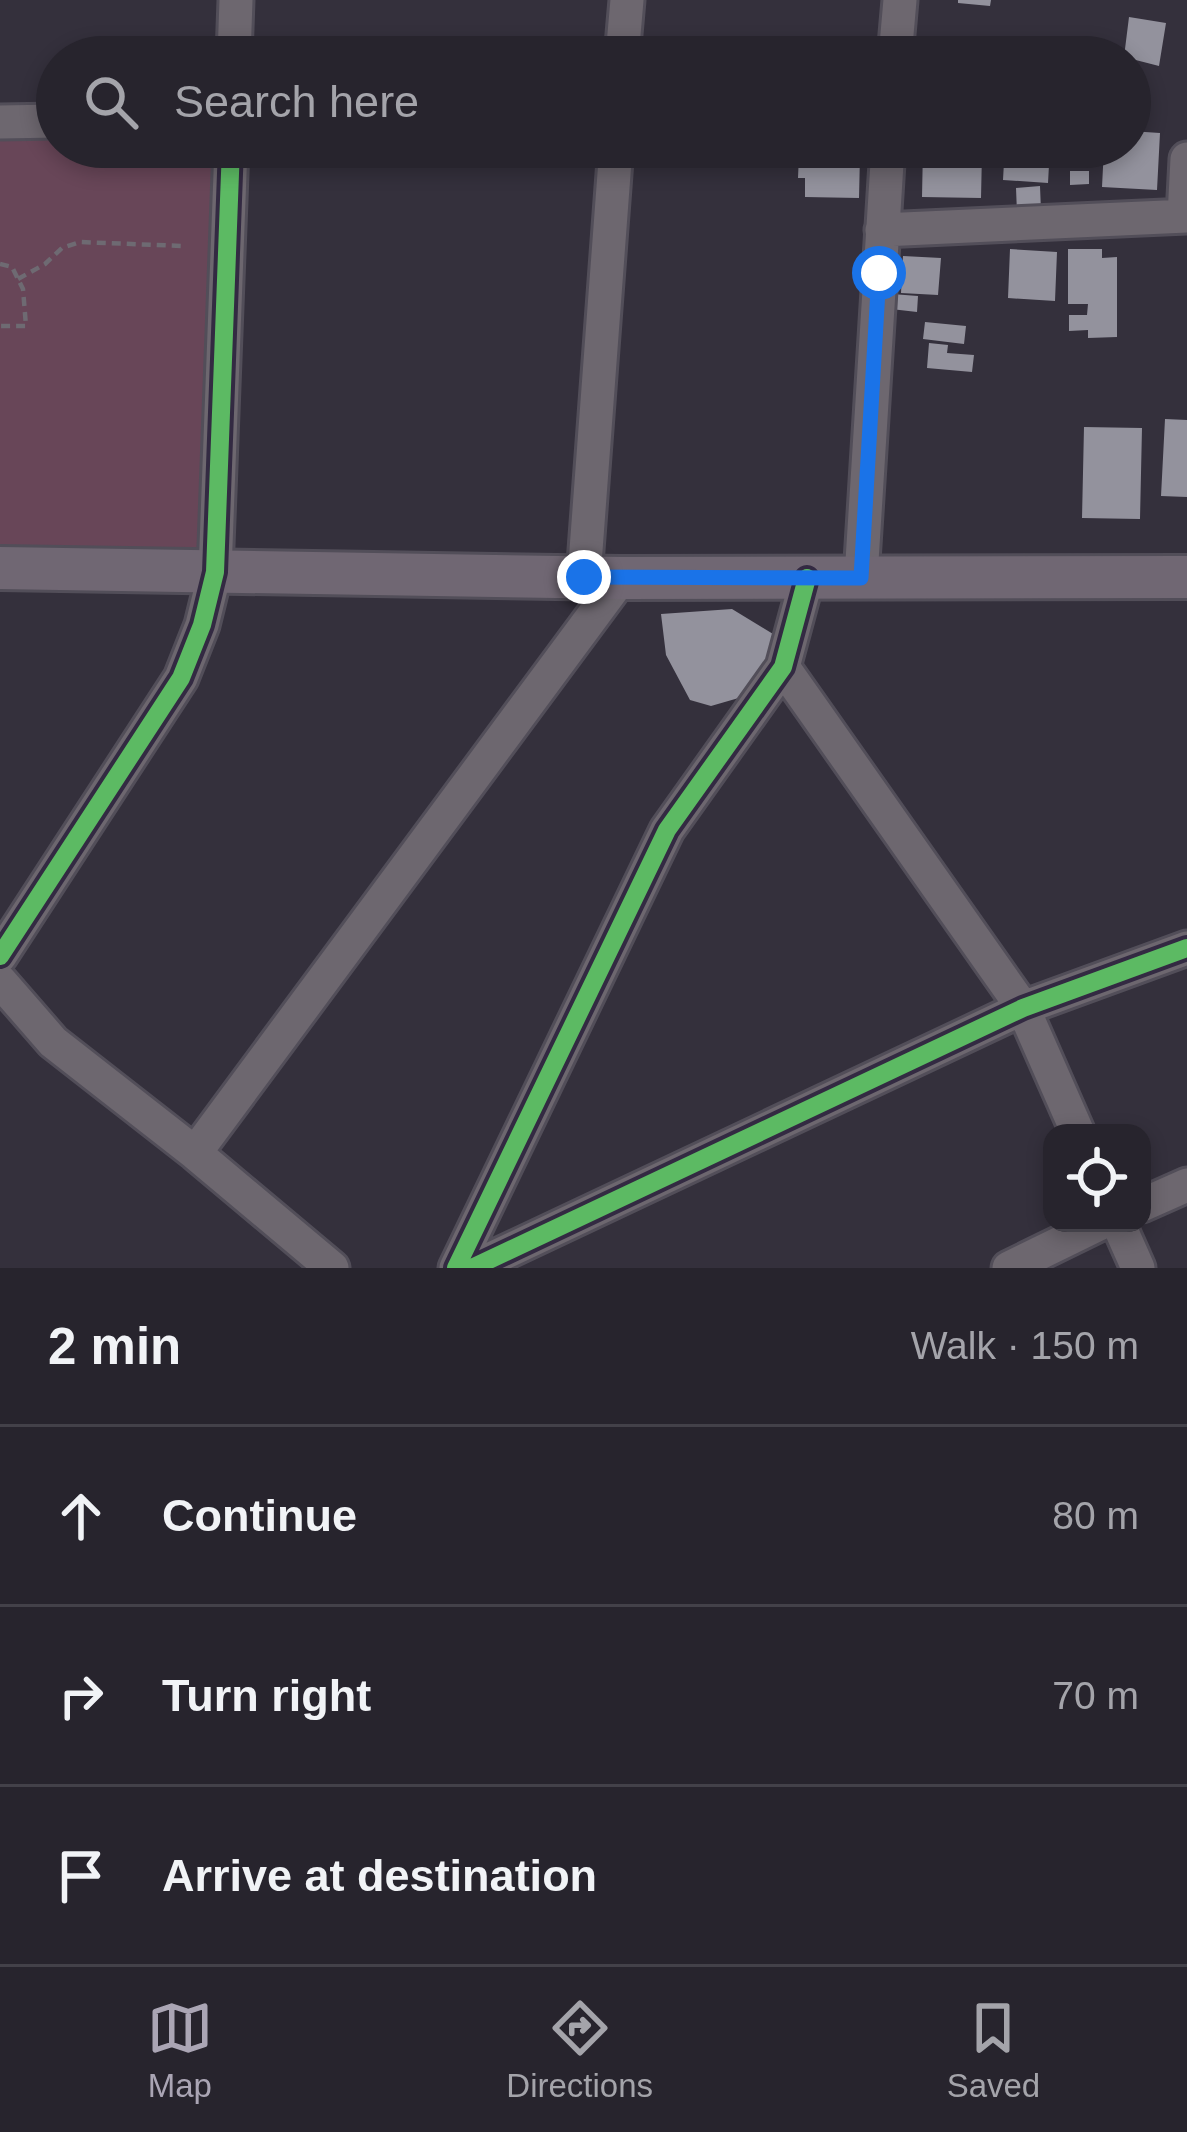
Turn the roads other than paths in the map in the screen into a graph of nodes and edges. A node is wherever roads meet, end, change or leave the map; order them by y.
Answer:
1 (236, 0) edge
2 (627, 0) edge
3 (899, 0) edge
4 (235, 36) edge
5 (624, 36) edge
6 (896, 36) edge
7 (36, 121) edge
8 (0, 122) edge
9 (1187, 159) edge
10 (230, 168) edge
11 (615, 168) edge
12 (886, 168) edge
13 (1186, 216) edge
14 (882, 230) junction
15 (0, 568) edge
16 (215, 572) junction
17 (1187, 577) edge
18 (602, 578) junction
19 (807, 578) junction
20 (861, 578) junction
21 (783, 667) junction
22 (1187, 948) edge
23 (0, 956) edge
24 (0, 981) edge
25 (1023, 1008) junction
26 (1074, 1124) edge
27 (195, 1153) junction
28 (1187, 1185) edge
29 (1151, 1201) edge
30 (1083, 1232) edge
31 (1122, 1232) edge
32 (332, 1268) edge
33 (456, 1268) edge
34 (472, 1268) edge
35 (1009, 1268) edge
36 (1138, 1268) edge

1 - 4 street
2 - 5 street
3 - 6 street
7 - 8 street
9 - 13 street
10 - 16 street
11 - 18 street
12 - 14 street
13 - 14 street
14 - 20 street
15 - 16 main road
16 - 18 main road
16 - 23 street
17 - 20 main road
18 - 19 main road
18 - 27 street
19 - 20 main road
19 - 21 street
21 - 25 street
21 - 33 street
22 - 25 street
24 - 27 street
25 - 26 street
25 - 34 street
27 - 32 street
28 - 29 street
30 - 35 street
31 - 36 street

